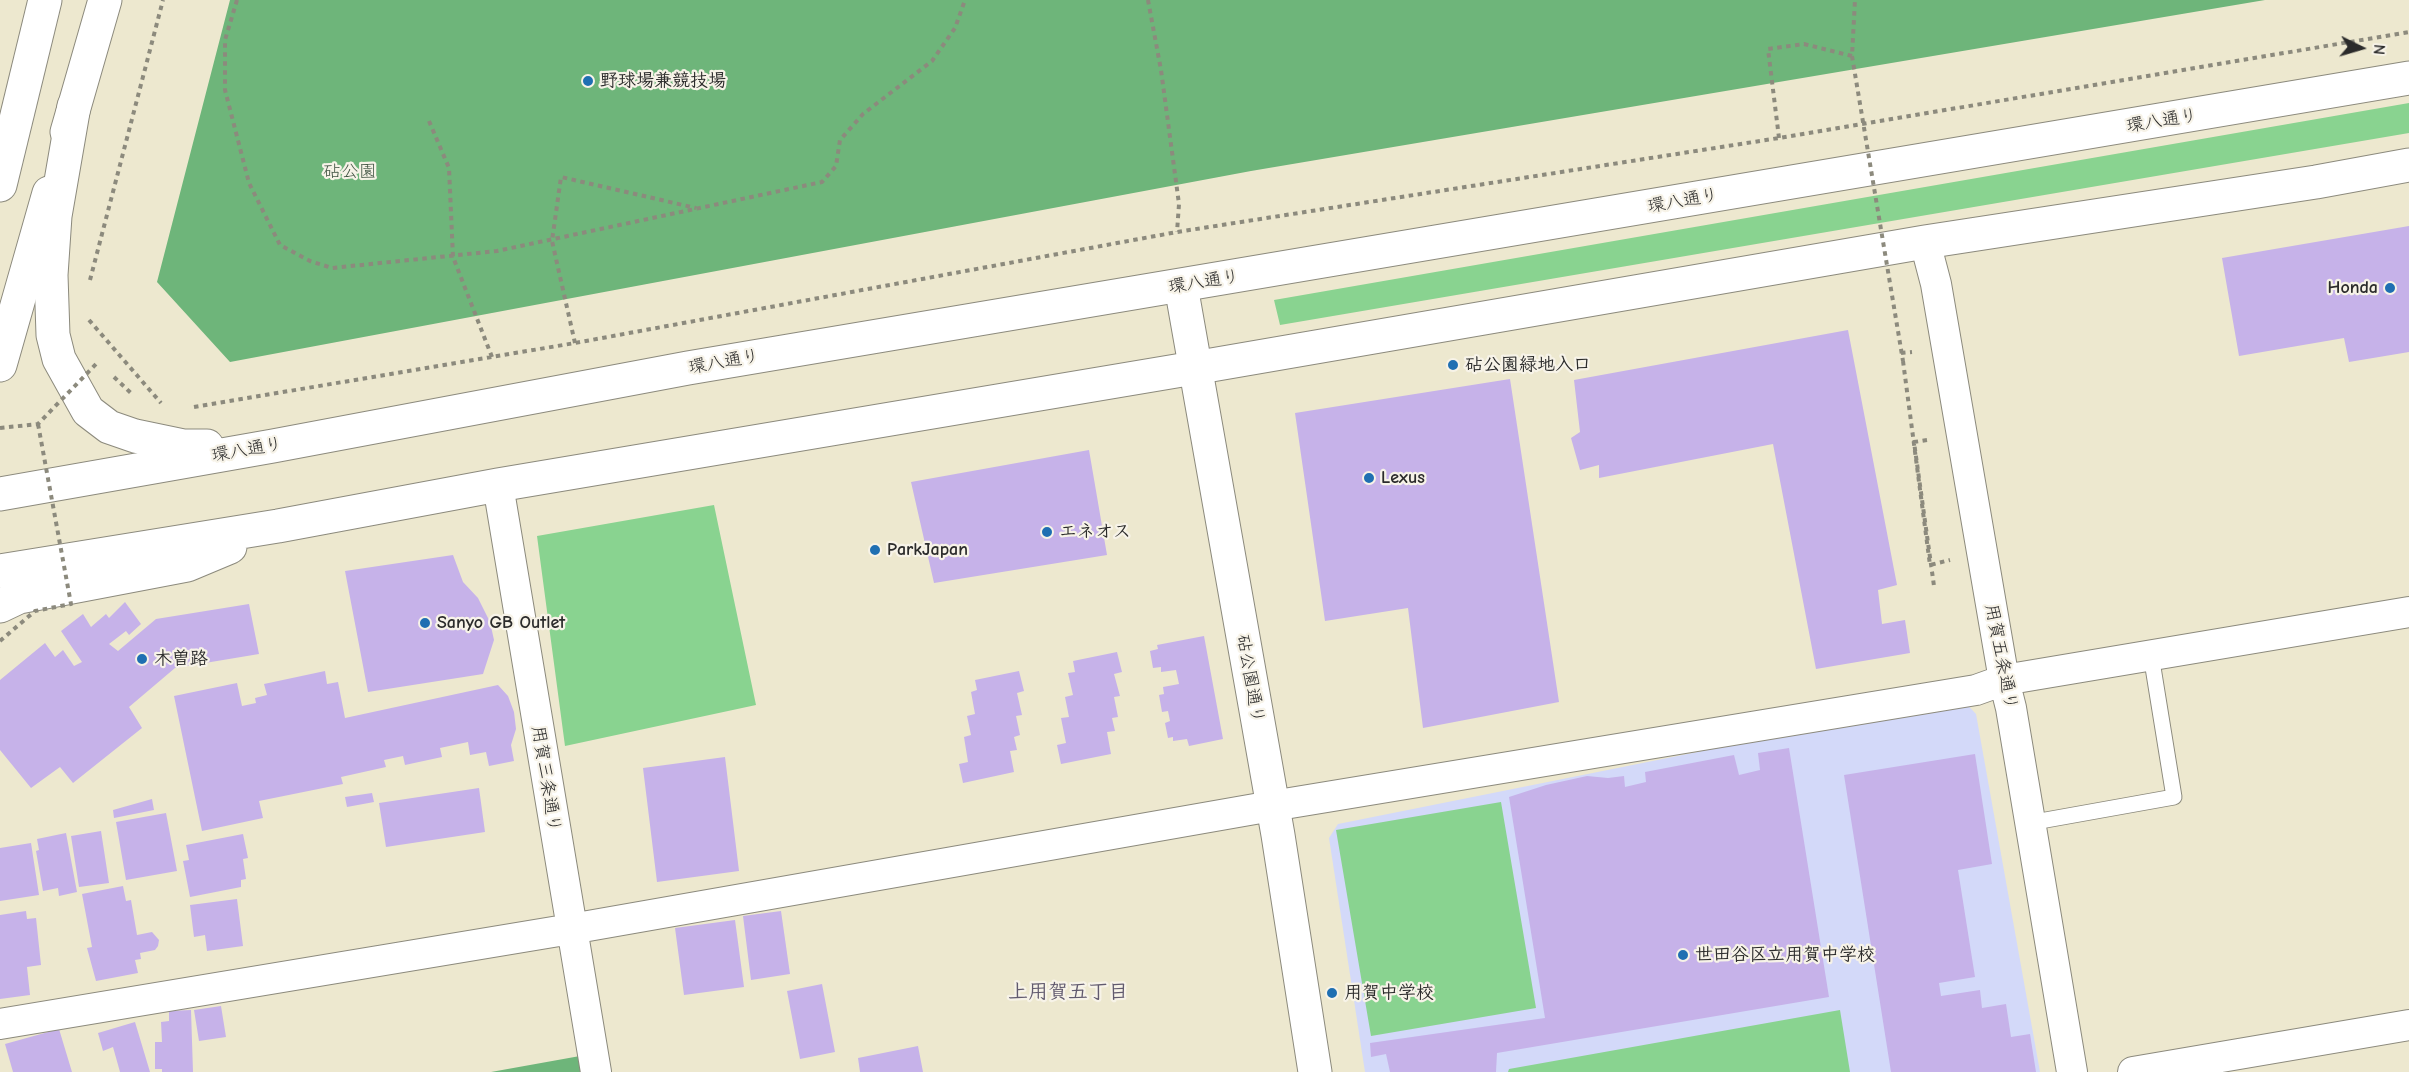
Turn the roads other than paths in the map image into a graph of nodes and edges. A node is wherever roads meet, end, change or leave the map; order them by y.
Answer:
1 (45, 0) edge
2 (105, 0) edge
3 (2409, 78) edge
4 (74, 106) junction
5 (2409, 165) edge
6 (0, 185) edge
7 (1925, 242) junction
8 (1181, 286) junction
9 (0, 365) edge
10 (1194, 369) junction
11 (273, 446) junction
12 (498, 485) junction
13 (0, 494) edge
14 (278, 526) junction
15 (0, 571) edge
16 (0, 606) edge
17 (2409, 612) edge
18 (2151, 655) junction
19 (2004, 681) junction
20 (1272, 806) junction
21 (2029, 823) junction
22 (571, 929) junction
23 (0, 1024) edge
24 (2409, 1025) edge
25 (596, 1072) edge
26 (1315, 1072) edge
27 (2072, 1072) edge
28 (2133, 1072) edge

1 - 6 main road
2 - 4 main road
3 - 8 main road, 環八通り
4 - 9 main road
4 - 11 main road
5 - 7 main road
7 - 10 main road
7 - 19 street, 用賀五条通り
8 - 10 main road, 砧公園通り
8 - 11 main road, 環八通り
10 - 12 main road
10 - 20 main road, 砧公園通り
11 - 13 main road, 環八通り
12 - 14 main road
12 - 22 street, 用賀三条通り
14 - 15 main road
14 - 16 main road
17 - 18 street
18 - 19 street
18 - 21 lane
19 - 20 street
19 - 21 street, 用賀五条通り
20 - 22 street
20 - 26 main road, 砧公園通り
21 - 27 street, 用賀五条通り
22 - 23 street
22 - 25 street, 用賀三条通り
24 - 28 street

